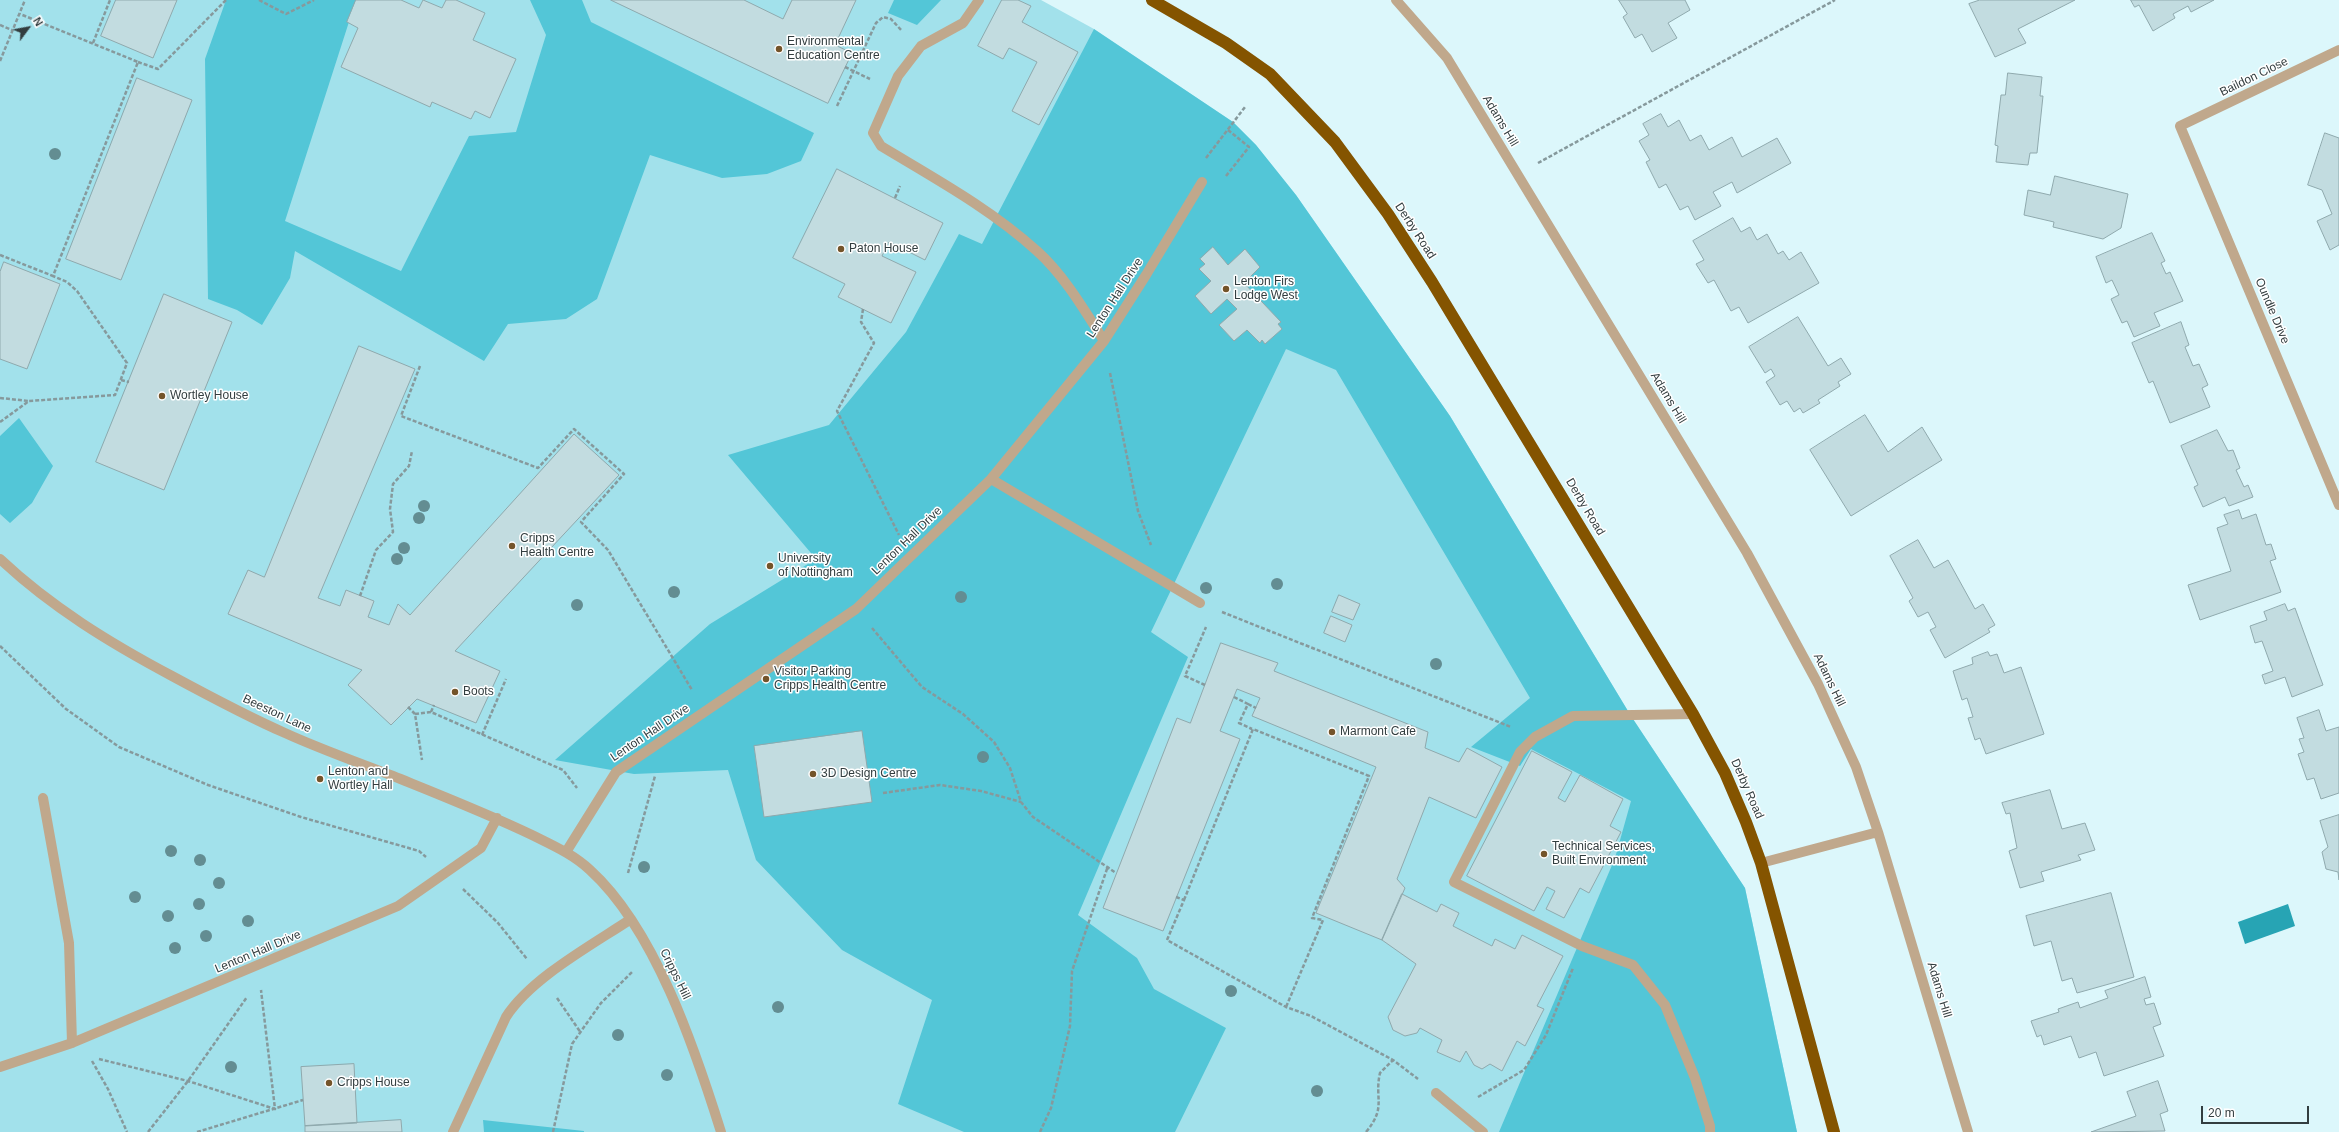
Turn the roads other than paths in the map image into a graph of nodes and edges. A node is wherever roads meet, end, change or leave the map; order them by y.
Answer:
1 (979, 0) edge
2 (1152, 0) edge
3 (1396, 0) edge
4 (2339, 50) edge
5 (2180, 126) joint
6 (1202, 182) road end
7 (1104, 341) junction
8 (991, 479) junction
9 (2339, 505) edge
10 (0, 559) edge
11 (1200, 603) road end
12 (1693, 714) junction
13 (43, 798) dead end
14 (497, 818) junction
15 (1878, 832) junction
16 (566, 852) junction
17 (1761, 863) junction
18 (631, 919) junction
19 (72, 1043) junction
20 (0, 1067) edge
21 (1436, 1093) road end
22 (452, 1132) edge
23 (721, 1132) edge
24 (1483, 1132) edge
25 (1710, 1132) edge
26 (1834, 1132) edge
27 (1968, 1132) edge

1 - 7 street
2 - 12 highway, Derby Road
3 - 15 street, Adams Hill
4 - 5 street, Baildon Close
5 - 9 street, Oundle Drive
6 - 7 street, Lenton Hall Drive
7 - 8 street, Lenton Hall Drive
8 - 11 street
8 - 16 street, Lenton Hall Drive
10 - 14 street, Beeston Lane
12 - 17 highway, Derby Road
12 - 25 street
13 - 19 street
14 - 16 street, Beeston Lane
14 - 19 street, Lenton Hall Drive
15 - 17 street
15 - 27 street, Adams Hill
16 - 18 street, Cripps Hill
17 - 26 highway, Derby Road
18 - 22 street
18 - 23 street, Cripps Hill
19 - 20 street, Lenton Hall Drive
21 - 24 street

